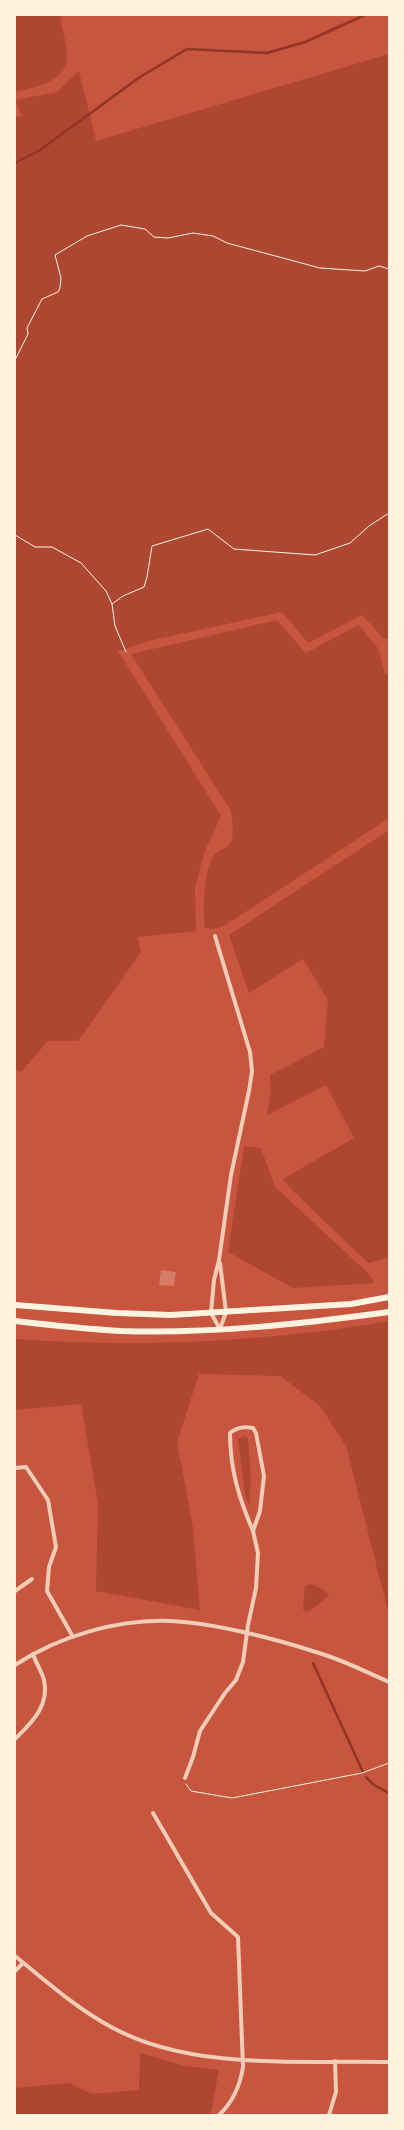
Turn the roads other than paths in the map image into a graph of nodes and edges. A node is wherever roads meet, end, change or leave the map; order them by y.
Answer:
1 (215, 936) dead end
2 (219, 1260) junction
3 (389, 1297) edge
4 (15, 1304) edge
5 (226, 1312) junction
6 (389, 1312) edge
7 (211, 1313) junction
8 (15, 1321) edge
9 (220, 1329) junction
10 (15, 1468) edge
11 (253, 1531) junction
12 (32, 1578) dead end
13 (15, 1591) edge
14 (246, 1634) junction
15 (73, 1637) junction
16 (33, 1654) junction
17 (15, 1665) edge
18 (389, 1682) edge
19 (15, 1739) edge
20 (185, 1778) road end
21 (153, 1813) dead end
22 (15, 1956) edge
23 (23, 1963) junction
24 (15, 1971) edge
25 (243, 2060) junction
26 (335, 2061) junction
27 (389, 2062) edge
28 (219, 2115) edge
29 (329, 2115) edge

1 - 2 street
2 - 5 street
2 - 7 street
3 - 5 main road
4 - 7 main road
5 - 7 main road
5 - 9 street
6 - 9 main road
7 - 9 street
8 - 9 main road
10 - 15 street
11 - 11 street
11 - 14 street
12 - 13 street
14 - 15 street
14 - 18 street
14 - 20 street
15 - 16 street
16 - 17 street
16 - 19 street
21 - 25 street
22 - 23 street
23 - 24 street
23 - 25 street
25 - 26 street
25 - 28 street
26 - 27 street
26 - 29 street

